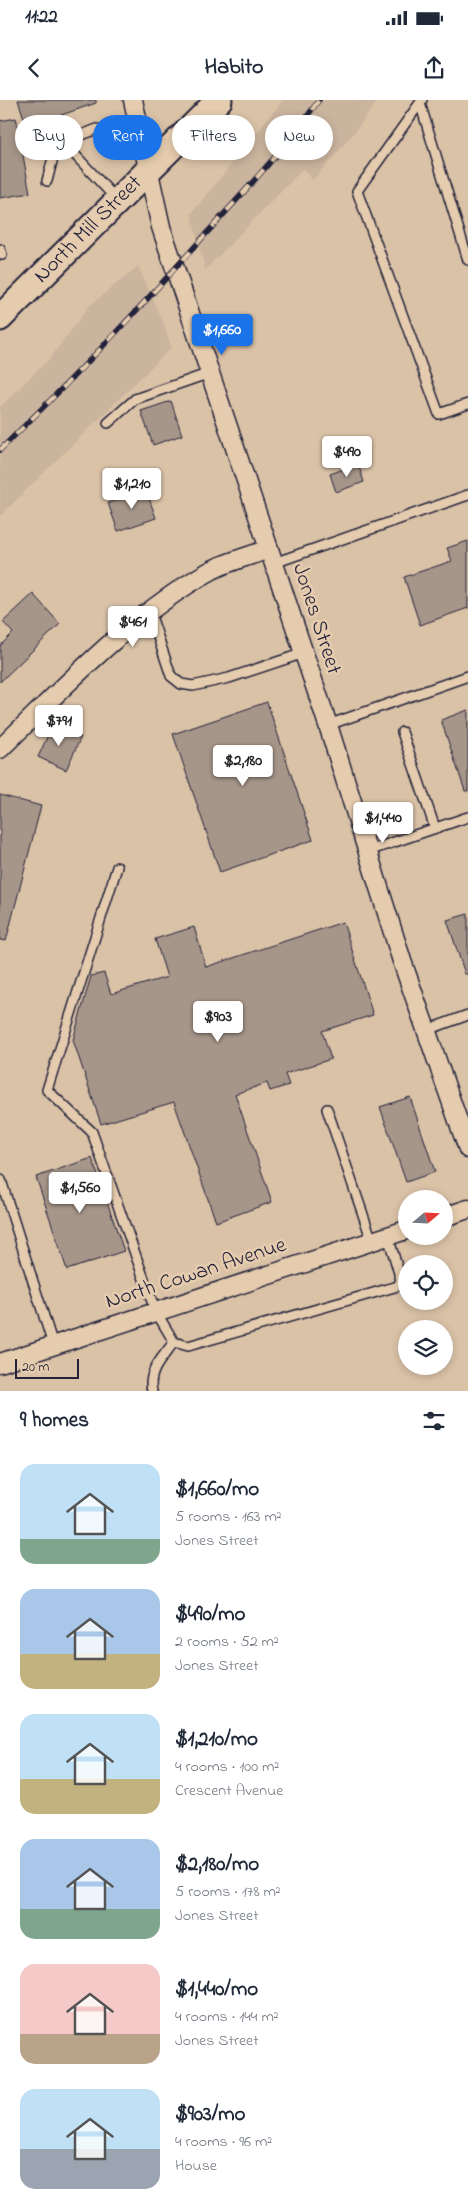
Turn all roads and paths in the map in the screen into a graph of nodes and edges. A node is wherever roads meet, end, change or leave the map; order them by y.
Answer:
1 (133, 100) edge
2 (219, 100) edge
3 (421, 102) edge
4 (52, 160) edge
5 (80, 160) edge
6 (149, 169) junction
7 (46, 181) dead end
8 (117, 201) junction
9 (468, 260) edge
10 (0, 318) edge
11 (210, 373) junction
12 (468, 404) edge
13 (108, 423) dead end
14 (468, 495) edge
15 (271, 556) junction
16 (150, 613) junction
17 (304, 653) junction
18 (468, 676) edge
19 (328, 725) junction
20 (402, 732) dead end
21 (0, 749) edge
22 (468, 817) edge
23 (435, 828) junction
24 (368, 851) junction
25 (117, 867) dead end
26 (467, 1016) edge
27 (427, 1030) junction
28 (327, 1110) dead end
29 (468, 1149) edge
30 (1, 1180) dead end
31 (468, 1209) edge
32 (453, 1214) edge
33 (398, 1233) edge
34 (380, 1239) junction
35 (155, 1310) junction
36 (174, 1342) junction
37 (53, 1345) junction
38 (0, 1363) edge
39 (152, 1391) edge

1 - 6 street, Jones Street
2 - 6 main road, North Mill Street
3 - 9 lane
3 - 12 lane
4 - 7 lane
5 - 8 lane
6 - 8 main road, North Mill Street
6 - 11 street, Jones Street
8 - 10 main road, North Mill Street
11 - 13 lane
11 - 15 street, Jones Street
14 - 15 lane
15 - 16 street
15 - 17 street, Jones Street
16 - 17 lane
16 - 21 street
17 - 19 street, Jones Street
18 - 19 lane
19 - 24 street, Jones Street
20 - 23 lane
22 - 23 lane
23 - 24 lane
24 - 27 street, Jones Street
25 - 35 lane
26 - 27 lane
27 - 29 street, Jones Street
28 - 34 lane
30 - 37 lane
31 - 32 street
33 - 34 street, North Cowan Avenue
34 - 35 street, North Cowan Avenue
34 - 36 lane
35 - 36 lane
35 - 37 street, North Cowan Avenue
36 - 39 lane
37 - 38 street, North Cowan Avenue

